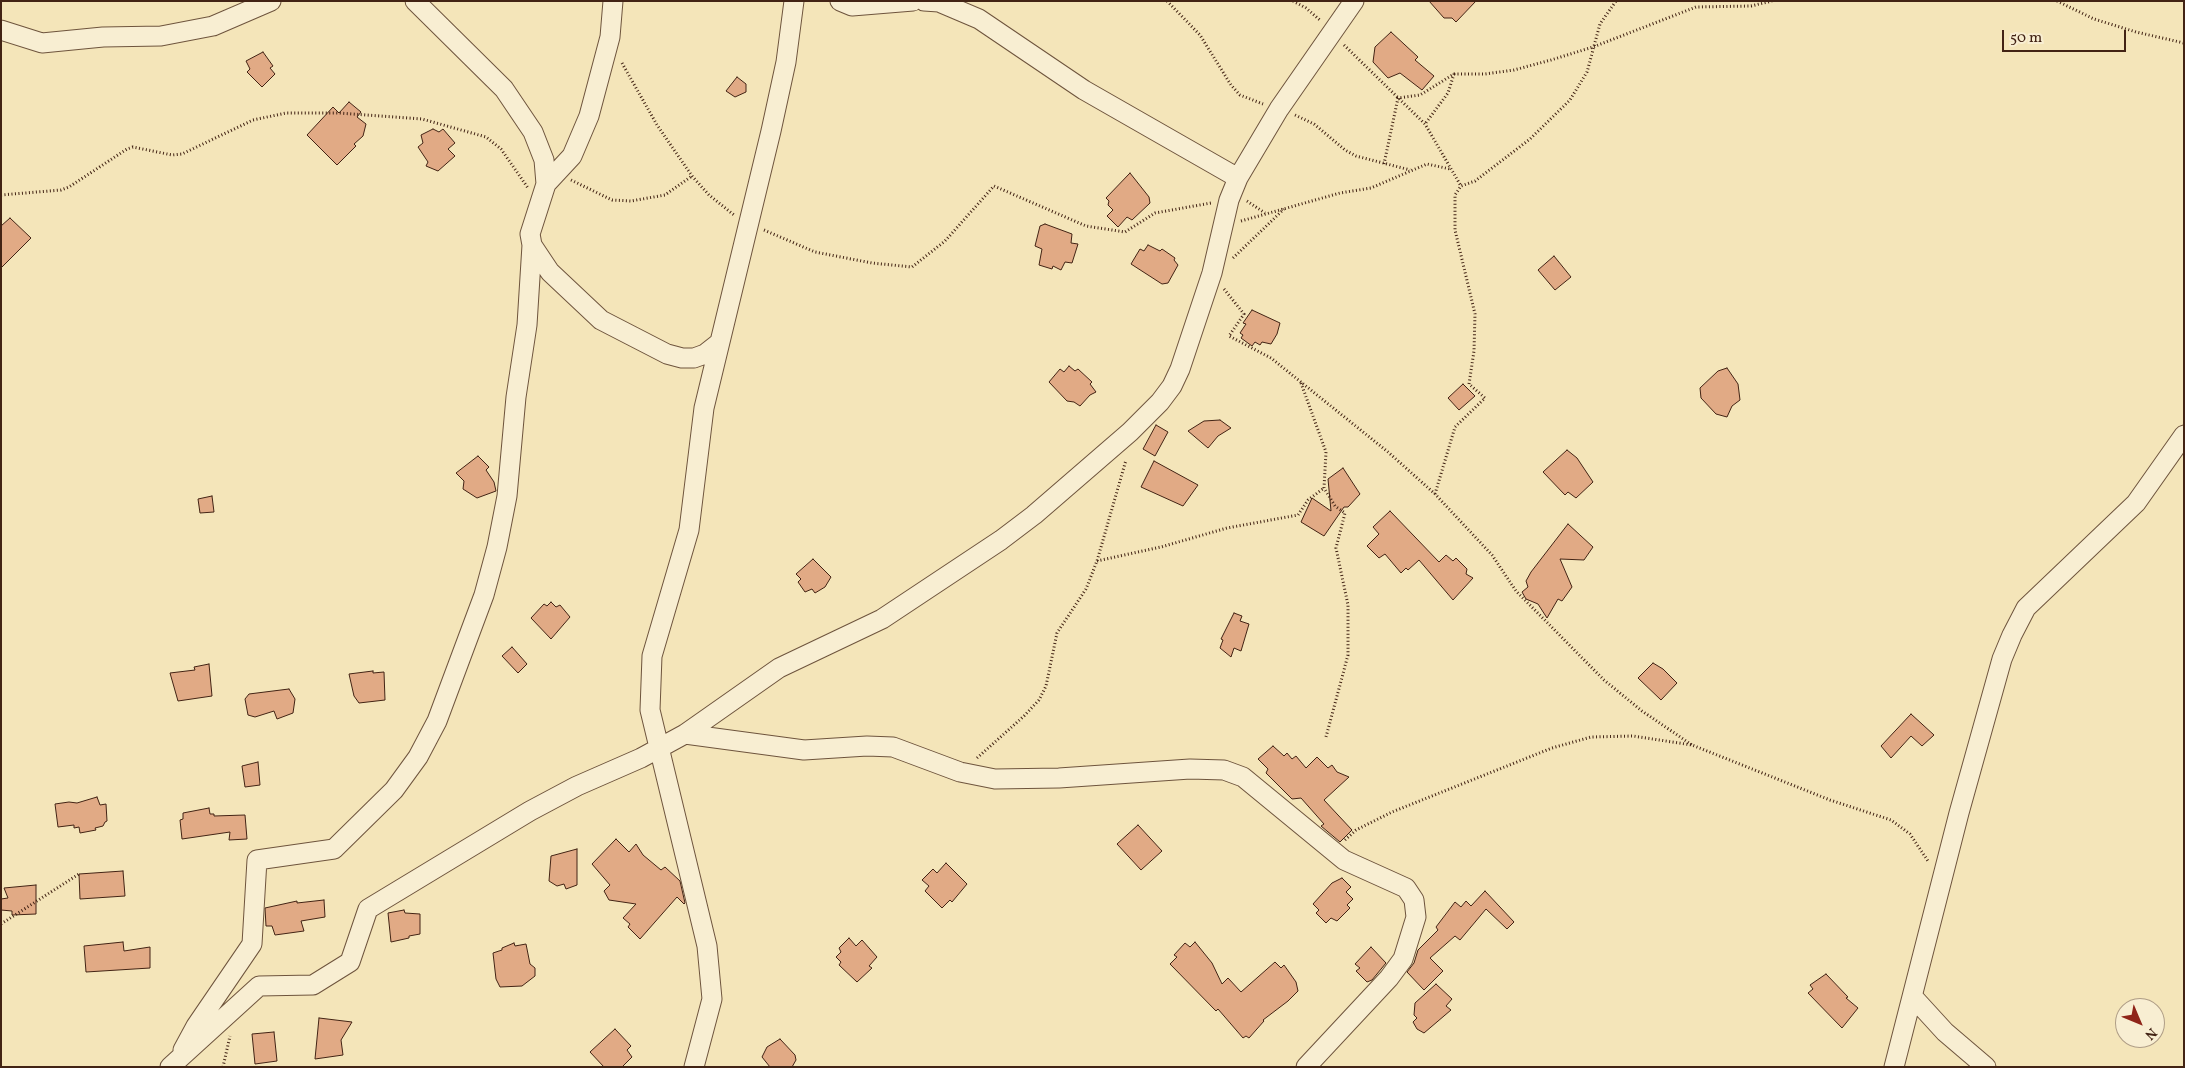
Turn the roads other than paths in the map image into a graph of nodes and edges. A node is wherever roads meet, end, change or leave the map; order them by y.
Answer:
1 (271, 1) edge
2 (415, 1) edge
3 (613, 1) edge
4 (794, 1) edge
5 (840, 1) edge
6 (913, 1) edge
7 (924, 1) edge
8 (1354, 1) edge
9 (1, 30) edge
10 (552, 178) junction
11 (1238, 178) junction
12 (532, 245) junction
13 (719, 342) junction
14 (2184, 435) edge
15 (685, 734) junction
16 (658, 748) junction
17 (1913, 997) junction
18 (175, 1062) edge
19 (694, 1067) edge
20 (1306, 1067) edge
21 (1894, 1067) edge
22 (1986, 1067) edge

1 - 9 street
2 - 10 street
3 - 10 street
4 - 13 street
5 - 6 street
7 - 11 street
8 - 11 street
10 - 12 street
11 - 15 street
12 - 13 street
12 - 18 street
13 - 16 street
14 - 17 street
15 - 16 street
15 - 20 street
16 - 18 street
16 - 19 street
17 - 21 street
17 - 22 street

